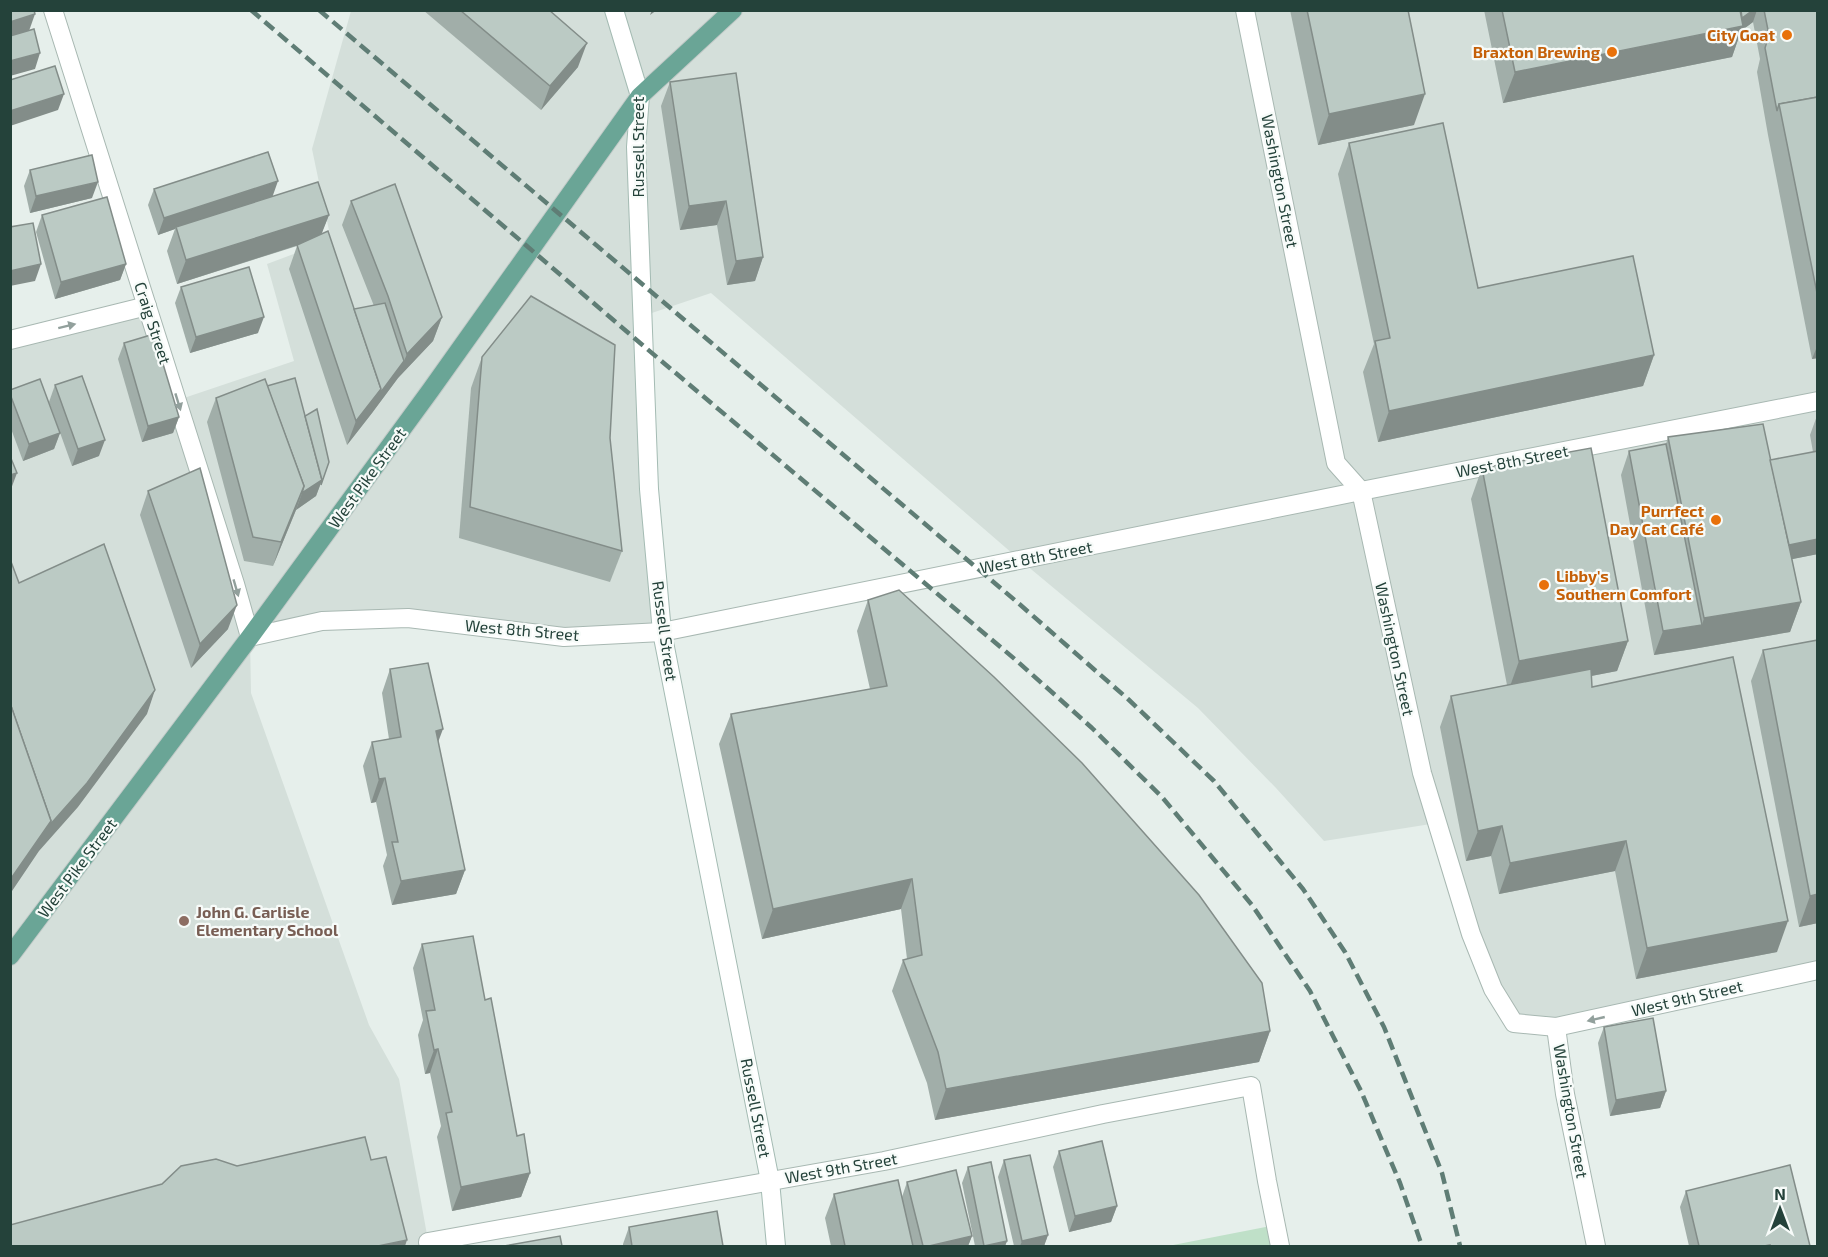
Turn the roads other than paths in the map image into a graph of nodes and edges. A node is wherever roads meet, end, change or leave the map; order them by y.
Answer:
1 (53, 10) edge
2 (614, 10) edge
3 (733, 10) edge
4 (1245, 10) edge
5 (639, 96) junction
6 (147, 306) junction
7 (10, 340) edge
8 (1818, 401) edge
9 (1361, 491) junction
10 (662, 632) junction
11 (249, 638) junction
12 (10, 956) edge
13 (1818, 970) edge
14 (1556, 1028) junction
15 (770, 1181) junction
16 (429, 1244) edge
17 (776, 1246) edge
18 (1280, 1246) edge
19 (1596, 1246) edge

1 - 6 street, Craig Street
2 - 5 street, Russell Street
3 - 5 main road, West Pike Street
4 - 9 street, Washington Street
5 - 10 street, Russell Street
5 - 11 main road, West Pike Street
7 -> 6 street
6 -> 11 street, Craig Street
8 - 9 street, West 8th Street
9 - 10 street, West 8th Street
9 - 14 street, Washington Street
10 - 11 street, West 8th Street
10 - 15 street, Russell Street
11 - 12 main road, West Pike Street
13 -> 14 street, West 9th Street
14 - 19 street, Washington Street
15 - 16 street, West 9th Street
15 - 17 street, Russell Street
15 - 18 street, West 9th Street

